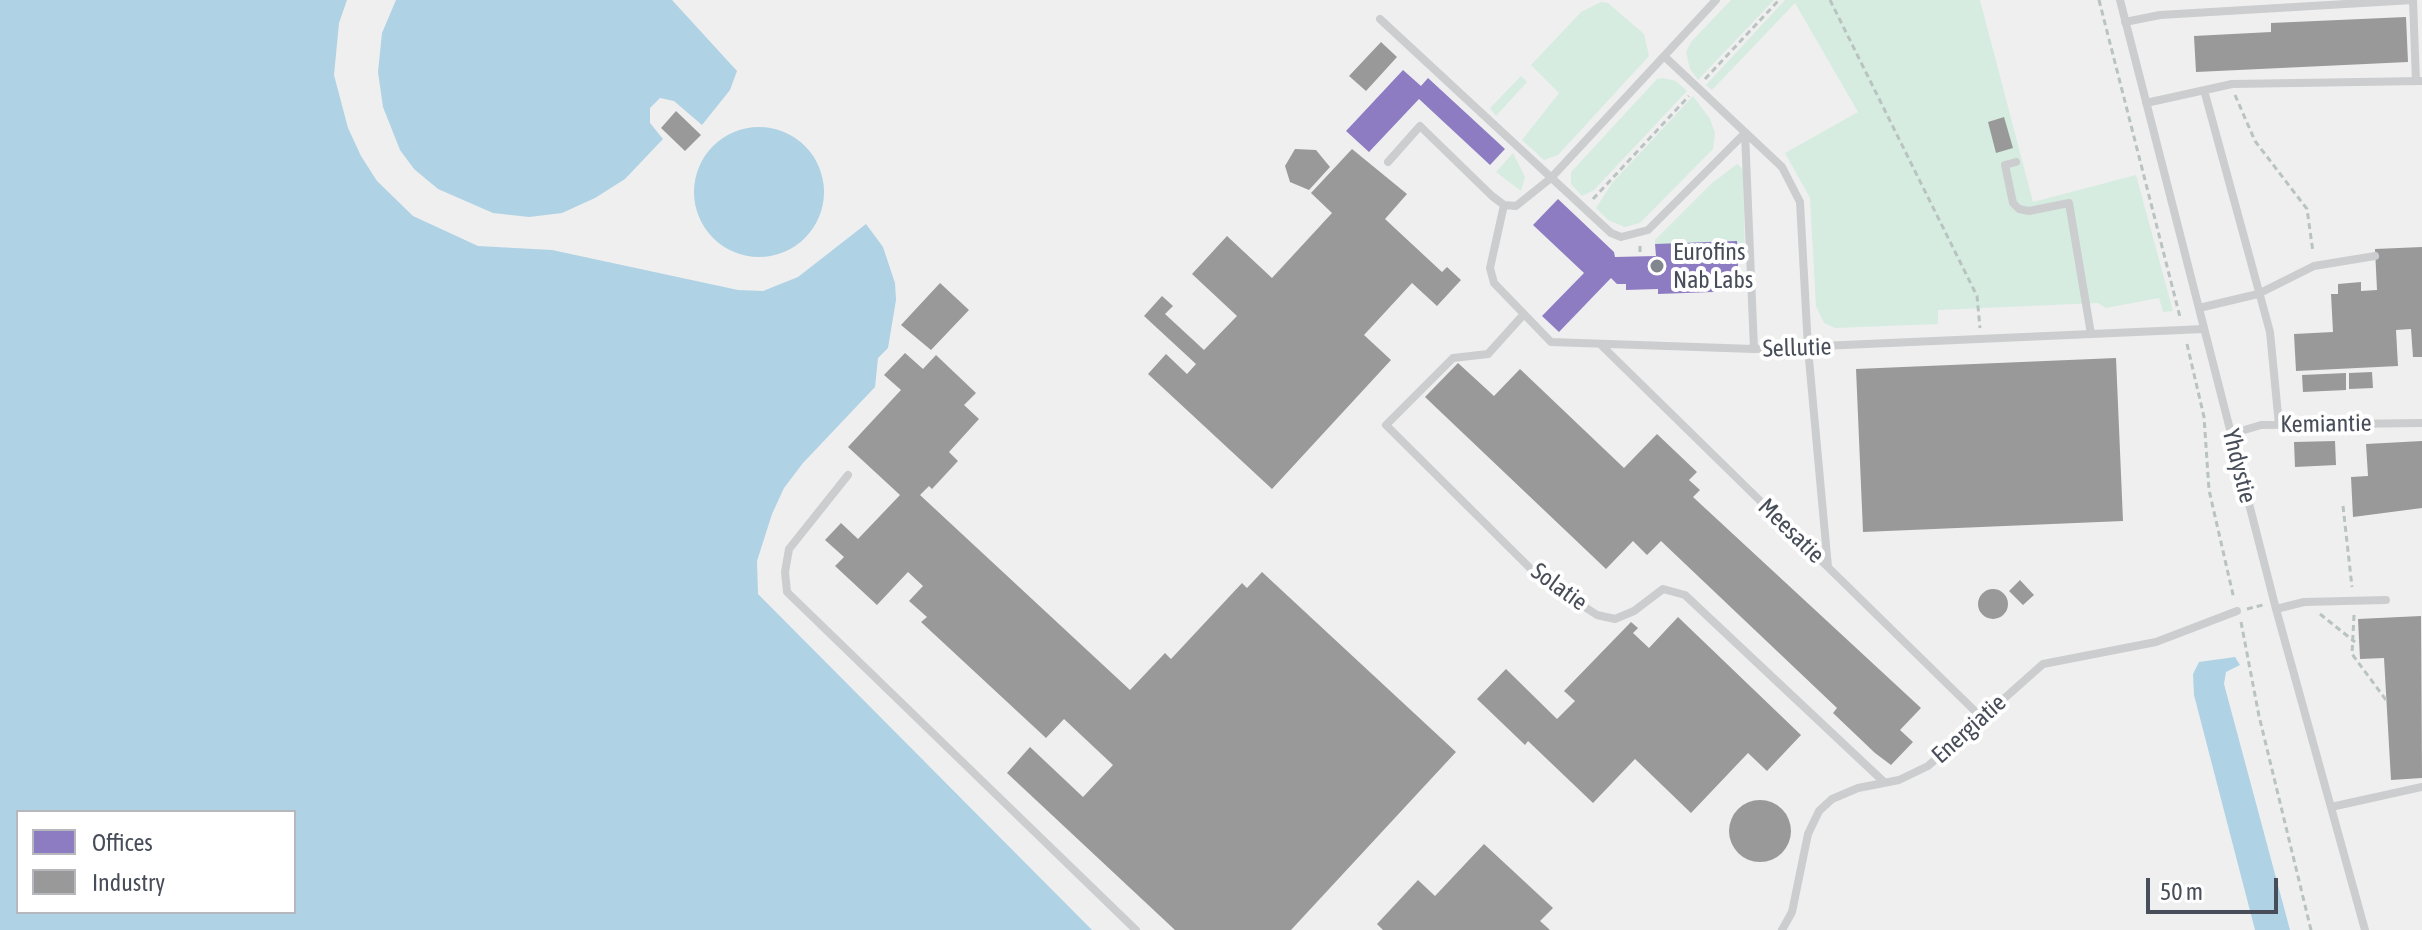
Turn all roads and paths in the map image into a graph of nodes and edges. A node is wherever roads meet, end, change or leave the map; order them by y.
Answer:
1 (1716, 0) edge
2 (1779, 0) edge
3 (1830, 0) edge
4 (2120, 0) edge
5 (1380, 19) dead end
6 (2125, 22) junction
7 (1664, 56) junction
8 (2419, 81) edge
9 (2232, 84) junction
10 (1697, 88) junction
11 (2204, 90) junction
12 (2146, 103) junction
13 (1745, 133) junction
14 (1388, 162) dead end
15 (2016, 162) dead end
16 (1551, 178) junction
17 (1504, 205) junction
18 (1585, 208) junction
19 (2375, 256) dead end
20 (2314, 266) junction
21 (2258, 294) junction
22 (2199, 308) junction
23 (1524, 314) junction
24 (2204, 329) junction
25 (2091, 334) junction
26 (1981, 340) junction
27 (1600, 344) junction
28 (1808, 348) junction
29 (1754, 349) junction
30 (2422, 423) edge
31 (2279, 425) junction
32 (2231, 434) junction
33 (848, 475) dead end
34 (1828, 567) junction
35 (2386, 600) dead end
36 (2276, 609) junction
37 (2237, 611) dead end
38 (2247, 642) dead end
39 (1982, 718) junction
40 (1884, 782) junction
41 (2422, 787) edge
42 (2331, 807) junction
43 (1136, 930) edge
44 (1782, 930) edge
45 (2311, 930) edge
46 (2365, 930) edge

1 - 7 lane
2 - 10 path
3 - 26 path
4 - 6 lane, Yhdystie
5 - 16 lane
6 - 8 lane
6 - 12 lane, Yhdystie
7 - 10 lane
7 - 16 lane
8 - 9 lane
9 - 11 lane
9 - 20 path
10 - 13 lane
10 - 18 path
11 - 12 lane
11 - 21 lane
12 - 22 lane, Yhdystie
13 - 18 lane
13 - 28 lane
13 - 29 lane
14 - 17 lane
15 - 25 lane
16 - 17 lane
16 - 18 lane
17 - 23 lane, Sellutie
19 - 20 lane
20 - 21 lane
21 - 22 lane
21 - 31 lane
22 - 24 lane, Yhdystie
23 - 27 lane, Sellutie
23 - 40 lane, Solatie
24 - 25 lane, Sellutie
24 - 32 lane, Yhdystie
25 - 26 lane, Sellutie
26 - 28 lane, Sellutie
27 - 29 lane, Sellutie
27 - 34 lane, Meesatie
28 - 29 lane, Sellutie
28 - 34 lane
30 - 31 lane, Kemiantie
31 - 32 lane, Kemiantie
32 - 36 lane, Yhdystie
33 - 43 lane
34 - 39 lane, Meesatie
35 - 36 lane
36 - 42 lane, Yhdystie
37 - 39 lane, Energiatie
38 - 45 path
39 - 40 lane, Energiatie
40 - 44 lane, Energiatie
41 - 42 lane
42 - 46 lane, Yhdystie

